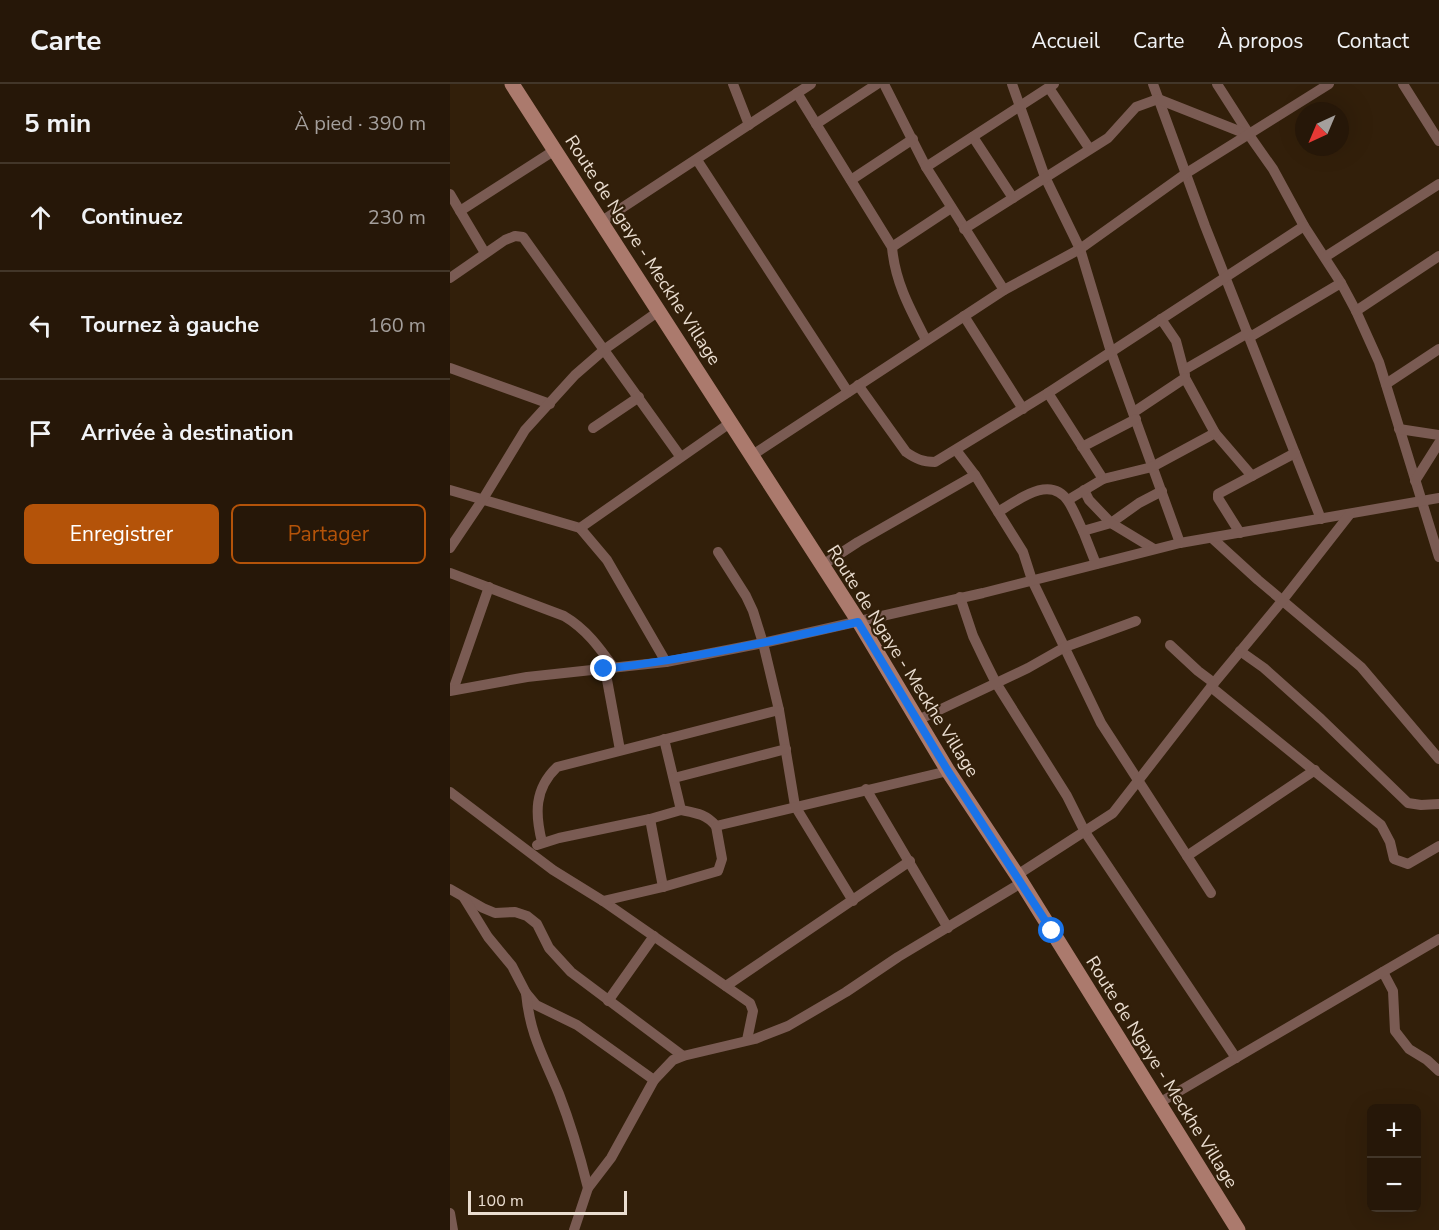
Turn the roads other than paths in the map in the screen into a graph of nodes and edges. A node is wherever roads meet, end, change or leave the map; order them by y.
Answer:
1 (513, 84) edge
2 (733, 84) edge
3 (811, 84) edge
4 (877, 84) edge
5 (884, 84) edge
6 (1012, 84) edge
7 (1153, 84) edge
8 (1217, 84) edge
9 (1329, 84) edge
10 (1403, 84) edge
11 (1052, 86) edge
12 (1314, 88) edge
13 (797, 93) junction
14 (1158, 99) junction
15 (1020, 106) junction
16 (816, 124) junction
17 (749, 125) junction
18 (1249, 135) junction
19 (973, 137) junction
20 (913, 139) junction
21 (1439, 141) edge
22 (1089, 148) junction
23 (555, 150) junction
24 (697, 160) junction
25 (926, 167) junction
26 (1185, 174) junction
27 (1045, 177) junction
28 (851, 180) junction
29 (1439, 184) edge
30 (450, 194) edge
31 (1012, 198) junction
32 (951, 208) junction
33 (460, 211) junction
34 (602, 221) junction
35 (1304, 226) junction
36 (964, 229) junction
37 (892, 247) junction
38 (1080, 249) junction
39 (486, 253) junction
40 (1439, 256) edge
41 (1325, 257) junction
42 (1226, 276) junction
43 (450, 278) edge
44 (1341, 283) junction
45 (1004, 290) junction
46 (659, 311) junction
47 (1356, 311) junction
48 (964, 316) junction
49 (1161, 319) junction
50 (1249, 335) junction
51 (926, 340) junction
52 (605, 349) junction
53 (1439, 349) edge
54 (1111, 352) junction
55 (450, 368) edge
56 (1185, 374) junction
57 (1386, 384) junction
58 (858, 385) junction
59 (848, 392) junction
60 (1048, 393) junction
61 (639, 397) junction
62 (550, 404) junction
63 (1023, 409) junction
64 (1135, 416) junction
65 (730, 423) junction
66 (593, 428) dead end
67 (1399, 429) junction
68 (1215, 432) junction
69 (1439, 435) edge
70 (1439, 443) edge
71 (1082, 447) junction
72 (956, 450) junction
73 (1295, 453) junction
74 (680, 456) junction
75 (751, 456) junction
76 (1152, 467) junction
77 (975, 475) junction
78 (1252, 476) junction
79 (1103, 479) junction
80 (1415, 481) junction
81 (450, 490) edge
82 (1083, 490) junction
83 (1161, 491) junction
84 (1439, 498) edge
85 (483, 499) junction
86 (1068, 500) junction
87 (1421, 502) junction
88 (998, 512) junction
89 (1350, 514) junction
90 (1321, 519) junction
91 (1110, 523) junction
92 (580, 528) junction
93 (1083, 531) junction
94 (1240, 533) junction
95 (1212, 538) junction
96 (1180, 543) junction
97 (450, 548) edge
98 (1154, 549) junction
99 (718, 552) dead end
100 (1439, 557) edge
101 (1096, 564) junction
102 (821, 566) junction
103 (450, 573) edge
104 (1032, 580) junction
105 (489, 587) junction
106 (960, 597) junction
107 (1282, 601) junction
108 (1136, 621) dead end
109 (858, 622) junction
110 (763, 643) junction
111 (1170, 645) dead end
112 (1065, 647) junction
113 (1240, 651) junction
114 (666, 662) junction
115 (609, 668) junction
116 (996, 683) junction
117 (1212, 685) junction
118 (452, 690) edge
119 (778, 710) junction
120 (918, 720) junction
121 (664, 739) junction
122 (786, 749) junction
123 (620, 750) junction
124 (1439, 759) edge
125 (1315, 770) junction
126 (948, 771) junction
127 (674, 778) junction
128 (1138, 781) junction
129 (866, 789) junction
130 (450, 792) edge
131 (1439, 804) edge
132 (795, 806) junction
133 (681, 810) junction
134 (650, 819) junction
135 (716, 826) junction
136 (1084, 832) junction
137 (542, 842) junction
138 (1439, 846) edge
139 (527, 849) junction
140 (1187, 856) junction
141 (910, 861) junction
142 (1019, 879) junction
143 (663, 887) junction
144 (450, 889) edge
145 (1211, 893) dead end
146 (462, 895) junction
147 (603, 901) junction
148 (853, 901) junction
149 (948, 928) junction
150 (654, 936) junction
151 (1439, 939) edge
152 (1383, 972) junction
153 (726, 986) junction
154 (526, 993) junction
155 (608, 1001) junction
156 (747, 1040) junction
157 (683, 1056) junction
158 (1236, 1058) junction
159 (1439, 1071) edge
160 (654, 1080) junction
161 (1159, 1103) junction
162 (588, 1188) junction
163 (450, 1213) edge
164 (453, 1230) edge
165 (574, 1230) edge
166 (1238, 1230) edge

1 - 23 main road, Route de Ngaye - Meckhe Village
2 - 17 street
3 - 13 street
4 - 16 street
5 - 20 street
6 - 15 street
7 - 14 street
8 - 18 street
9 - 12 street
10 - 21 street
11 - 15 street
11 - 22 street
12 - 18 street
13 - 16 street
13 - 17 street
14 - 18 street
14 - 22 street
14 - 26 street
15 - 19 street
15 - 27 street
16 - 28 street
17 - 24 street
18 - 26 street
18 - 35 street
19 - 25 street
19 - 31 street
20 - 25 street
20 - 28 street
22 - 27 street
23 - 33 street
23 - 34 main road, Route de Ngaye - Meckhe Village
24 - 34 street
24 - 59 street
25 - 32 street
26 - 38 street
26 - 42 street
27 - 31 street
27 - 38 street
28 - 37 street
29 - 41 street
30 - 33 street
31 - 36 street
32 - 36 street
32 - 37 street
33 - 39 street
34 - 46 main road, Route de Ngaye - Meckhe Village
35 - 41 street
35 - 42 street
36 - 45 street
37 - 51 street
38 - 45 street
38 - 54 street
39 - 43 street
39 - 52 street
40 - 47 street
41 - 44 street
42 - 49 street
42 - 50 street
44 - 47 street
44 - 50 street
45 - 48 street
46 - 52 street
46 - 65 main road, Route de Ngaye - Meckhe Village
47 - 57 street
48 - 51 street
48 - 63 street
49 - 54 street
49 - 56 street
50 - 56 street
50 - 73 street
51 - 58 street
52 - 61 street
52 - 62 street
53 - 57 street
54 - 60 street
54 - 64 street
55 - 62 street
56 - 64 street
56 - 68 street
57 - 67 street
58 - 59 street
58 - 72 street
59 - 75 street
60 - 63 street
60 - 71 street
61 - 66 street
61 - 74 street
62 - 85 street
63 - 72 street
64 - 71 street
64 - 76 street
65 - 74 street
65 - 75 main road, Route de Ngaye - Meckhe Village
67 - 69 street
67 - 80 street
68 - 76 street
68 - 78 street
70 - 80 street
71 - 79 street
72 - 77 street
73 - 78 street
73 - 90 street
74 - 92 street
75 - 102 main road, Route de Ngaye - Meckhe Village
76 - 79 street
76 - 83 street
77 - 88 street
77 - 102 street
78 - 94 street
79 - 82 street
80 - 87 street
81 - 85 street
82 - 86 street
82 - 91 street
83 - 91 street
83 - 96 street
84 - 87 street
85 - 92 street
85 - 97 street
86 - 88 street
86 - 93 street
87 - 89 street
87 - 100 street
88 - 104 street
89 - 90 street
89 - 107 street
90 - 94 street
91 - 93 street
91 - 98 street
92 - 114 street
93 - 101 street
94 - 95 street
95 - 96 street
95 - 107 street
96 - 98 street
98 - 101 street
99 - 110 street
101 - 104 street
102 - 109 main road, Route de Ngaye - Meckhe Village
103 - 105 street
104 - 106 street
104 - 112 street
105 - 115 street
105 - 118 street
106 - 109 street
106 - 116 street
107 - 113 street
107 - 124 street
108 - 112 street
109 - 110 street
109 - 120 main road, Route de Ngaye - Meckhe Village
110 - 114 street
110 - 119 street
111 - 117 street
112 - 116 street
112 - 128 street
113 - 117 street
113 - 131 street
114 - 115 street
115 - 118 street
115 - 123 street
116 - 120 street
116 - 136 street
117 - 125 street
117 - 128 street
119 - 121 street
119 - 122 street
120 - 126 main road, Route de Ngaye - Meckhe Village
121 - 123 street
121 - 127 street
122 - 127 street
122 - 132 street
123 - 137 street
125 - 138 street
125 - 140 street
126 - 129 street
126 - 142 main road, Route de Ngaye - Meckhe Village
127 - 133 street
128 - 136 street
128 - 140 street
129 - 132 street
129 - 141 street
130 - 139 street
132 - 135 street
132 - 148 street
133 - 134 street
133 - 135 street
134 - 137 street
134 - 143 street
135 - 143 street
136 - 142 street
136 - 158 street
137 - 139 street
139 - 147 street
140 - 145 street
141 - 148 street
141 - 149 street
142 - 149 street
142 - 161 main road, Route de Ngaye - Meckhe Village
143 - 147 street
144 - 146 street
146 - 154 street
146 - 155 street
147 - 150 street
148 - 153 street
149 - 156 street
150 - 153 street
150 - 155 street
151 - 152 street
152 - 158 street
152 - 159 street
153 - 156 street
154 - 160 street
154 - 162 street
155 - 157 street
156 - 157 street
157 - 160 street
158 - 161 street
160 - 162 street
161 - 166 main road, Route de Ngaye - Meckhe Village
162 - 165 street
163 - 164 street

